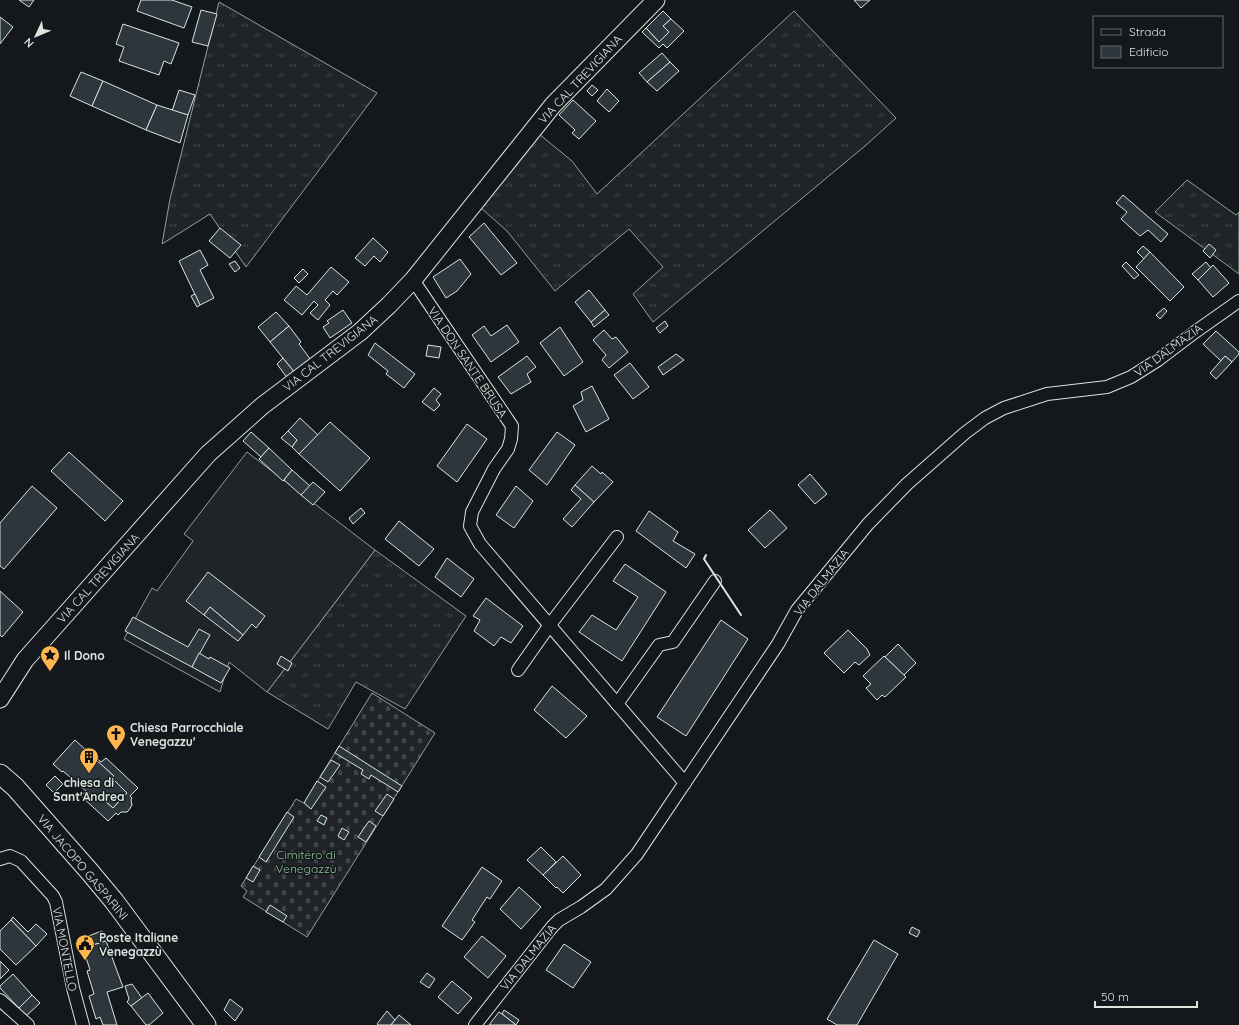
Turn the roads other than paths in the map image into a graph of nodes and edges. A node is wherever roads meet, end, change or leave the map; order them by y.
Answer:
1 (656, 0) edge
2 (413, 280) junction
3 (1239, 301) edge
4 (617, 537) dead end
5 (715, 582) dead end
6 (549, 626) junction
7 (25, 660) junction
8 (518, 670) dead end
9 (0, 672) edge
10 (0, 699) edge
11 (617, 704) junction
12 (0, 760) edge
13 (0, 774) edge
14 (685, 783) junction
15 (15, 787) junction
16 (0, 859) edge
17 (0, 1000) edge
18 (28, 1025) edge
19 (83, 1025) edge
20 (206, 1025) edge
21 (475, 1025) edge

1 - 2 street, VIA CAL TREVIGIANA
2 - 6 street, VIA DON SANTE BRUSA
2 - 7 street, VIA CAL TREVIGIANA
3 - 14 street, VIA DALMAZIA
4 - 6 street
5 - 11 street
6 - 8 street
6 - 11 street, VIA DON SANTE BRUSA
7 - 9 street, VIA CAL TREVIGIANA
7 - 10 street, VIA CAL TREVIGIANA
11 - 14 street, VIA DON SANTE BRUSA
12 - 15 main road, VIA JACOPO GASPARINI
13 - 15 main road, VIA JACOPO GASPARINI
14 - 21 street, VIA DALMAZIA
15 - 20 main road, VIA JACOPO GASPARINI
16 - 19 street, VIA MONTELLO
17 - 18 street

